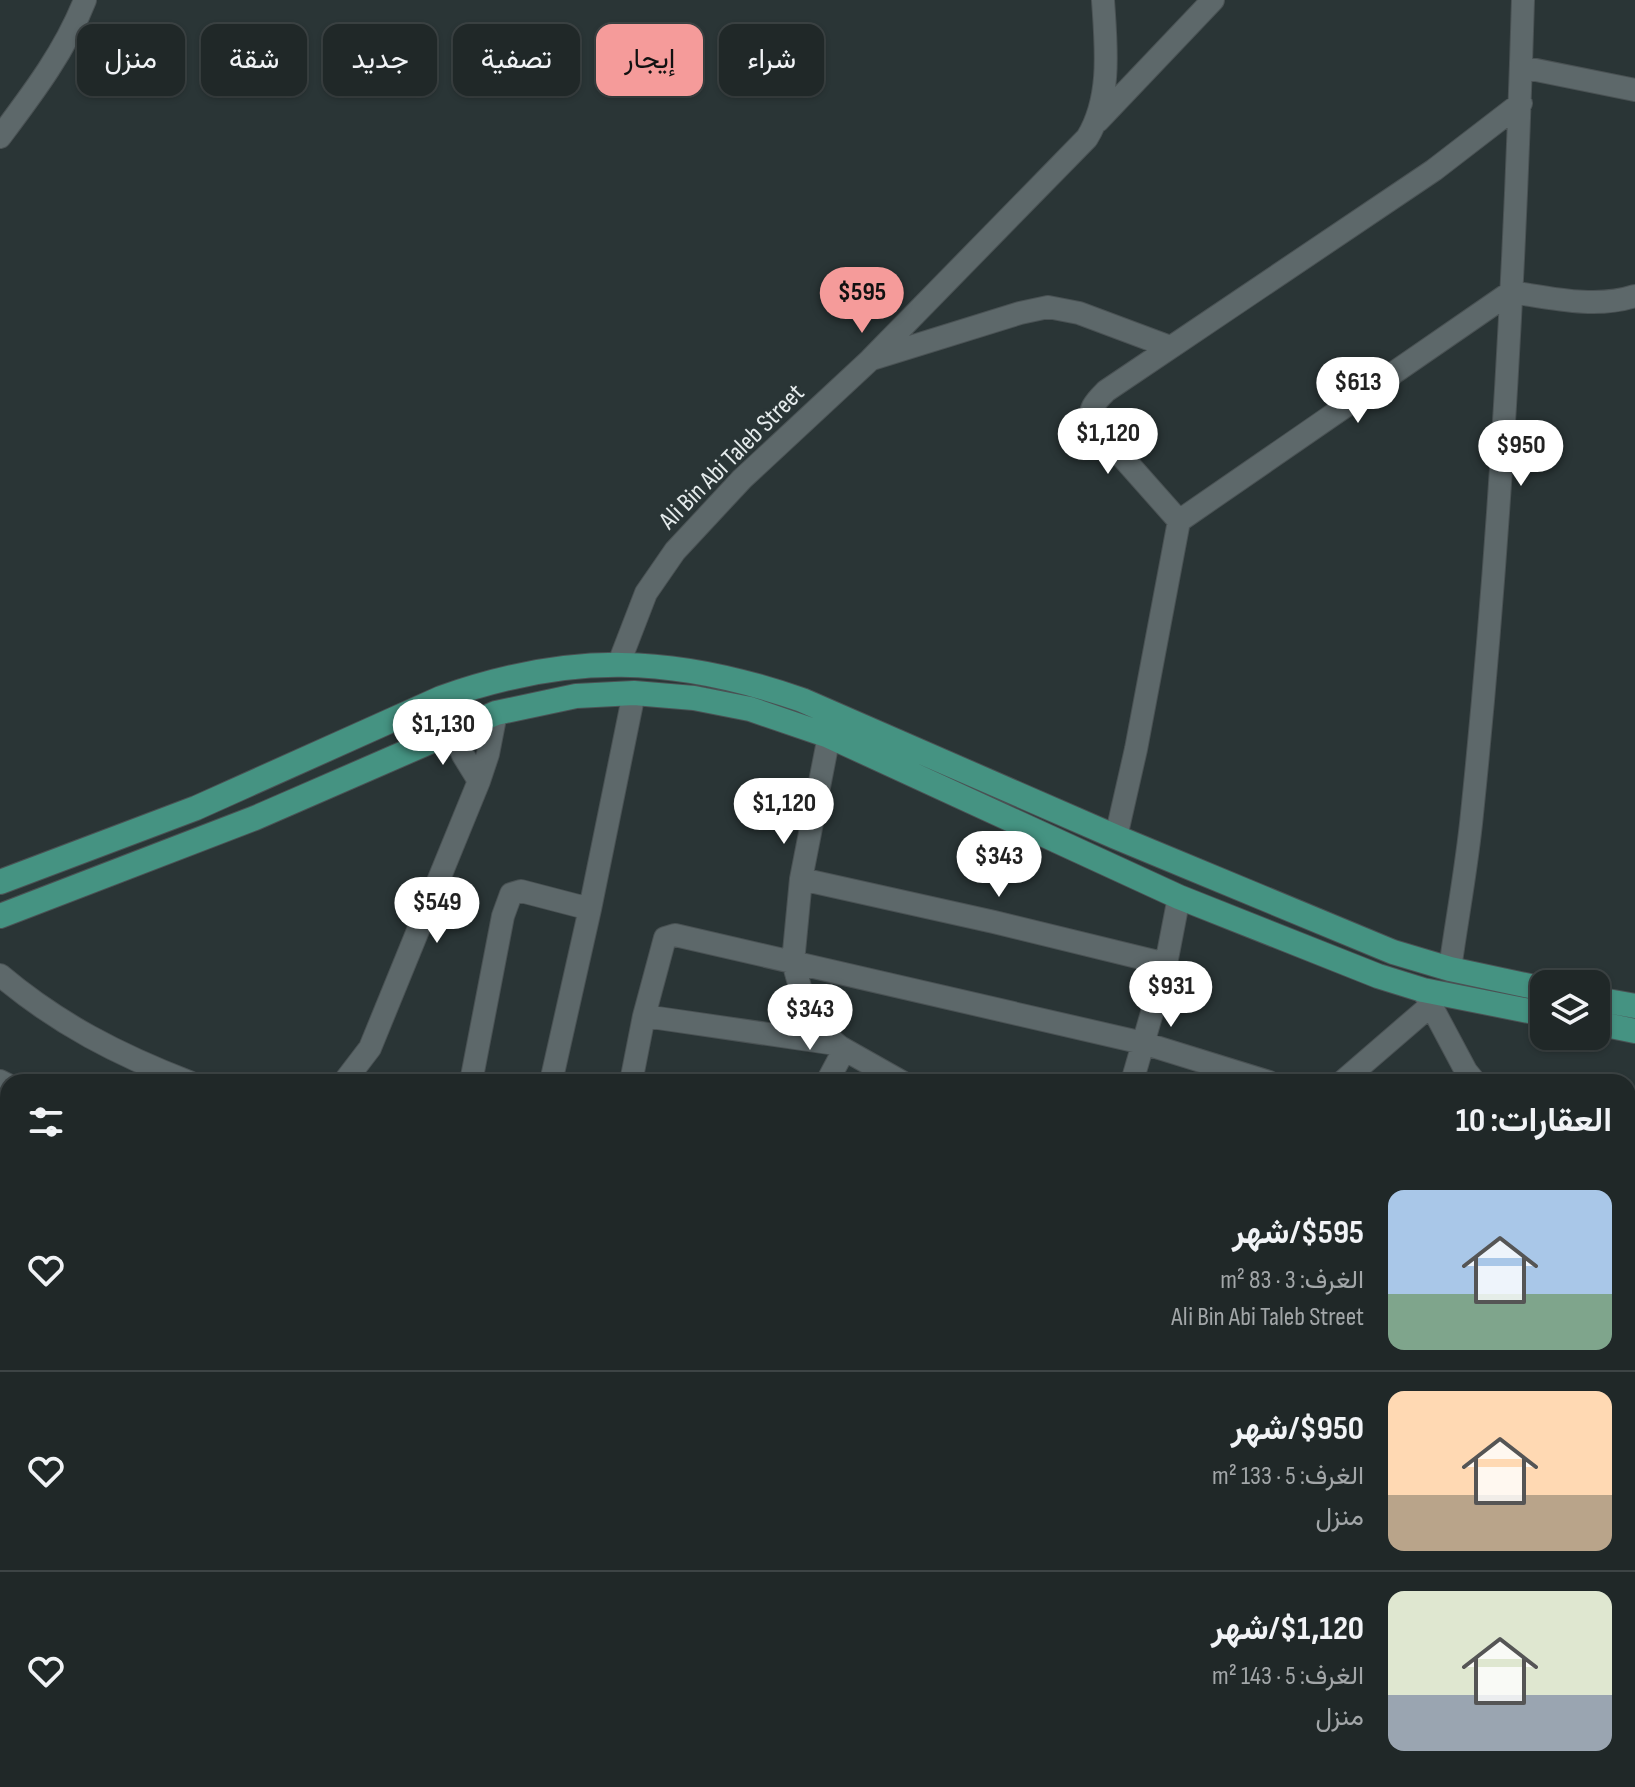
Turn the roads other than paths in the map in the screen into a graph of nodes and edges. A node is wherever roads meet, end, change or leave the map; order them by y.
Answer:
1 (85, 0) edge
2 (1103, 0) edge
3 (1213, 0) edge
4 (1523, 0) edge
5 (1521, 67) junction
6 (1635, 90) edge
7 (1521, 103) junction
8 (1096, 124) junction
9 (0, 137) edge
10 (1511, 292) junction
11 (1635, 296) edge
12 (1170, 347) junction
13 (870, 360) junction
14 (1179, 521) junction
15 (619, 663) junction
16 (634, 693) junction
17 (496, 713) junction
18 (453, 730) junction
19 (829, 736) junction
20 (479, 781) junction
21 (196, 808) junction
22 (210, 836) junction
23 (1116, 837) junction
24 (801, 879) junction
25 (0, 882) edge
26 (1179, 897) junction
27 (590, 909) junction
28 (0, 916) edge
29 (793, 962) junction
30 (1166, 964) junction
31 (1450, 969) junction
32 (0, 975) edge
33 (1530, 986) edge
34 (1426, 998) junction
35 (1610, 1002) edge
36 (1635, 1006) edge
37 (1530, 1012) edge
38 (644, 1016) junction
39 (1610, 1026) edge
40 (1635, 1031) edge
41 (1143, 1043) junction
42 (840, 1047) junction
43 (170, 1074) edge
44 (350, 1074) edge
45 (473, 1074) edge
46 (553, 1074) edge
47 (633, 1074) edge
48 (830, 1074) edge
49 (888, 1074) edge
50 (1134, 1074) edge
51 (1243, 1074) edge
52 (1350, 1074) edge
53 (1467, 1074) edge

1 - 9 street
2 - 8 street, Ali Bin Abi Taleb Street
3 - 8 street
4 - 5 street
5 - 6 street
5 - 7 street
7 - 10 street
7 - 12 street
8 - 13 street, Ali Bin Abi Taleb Street
10 - 11 street
10 - 14 street
10 - 31 street
12 - 13 street
12 - 14 street
13 - 15 street, Ali Bin Abi Taleb Street
14 - 23 street
15 - 21 main road
15 - 23 main road
16 - 17 main road
16 - 19 main road
16 - 27 street
17 - 18 main road
17 - 20 street
18 - 20 street
18 - 22 main road
19 - 24 street
19 - 26 main road
20 - 44 street
21 - 22 main road
21 - 25 main road
22 - 28 main road
23 - 31 main road
24 - 29 street
24 - 30 street
26 - 30 street
26 - 34 main road
27 - 45 street
27 - 46 street
29 - 38 street
29 - 41 street
29 - 42 street
30 - 41 street
31 - 33 main road
32 - 43 street
34 - 37 main road
34 - 52 street
34 - 53 street
35 - 36 main road
38 - 42 street
38 - 47 street
39 - 40 main road
41 - 50 street
41 - 51 street
42 - 48 street
42 - 49 street

